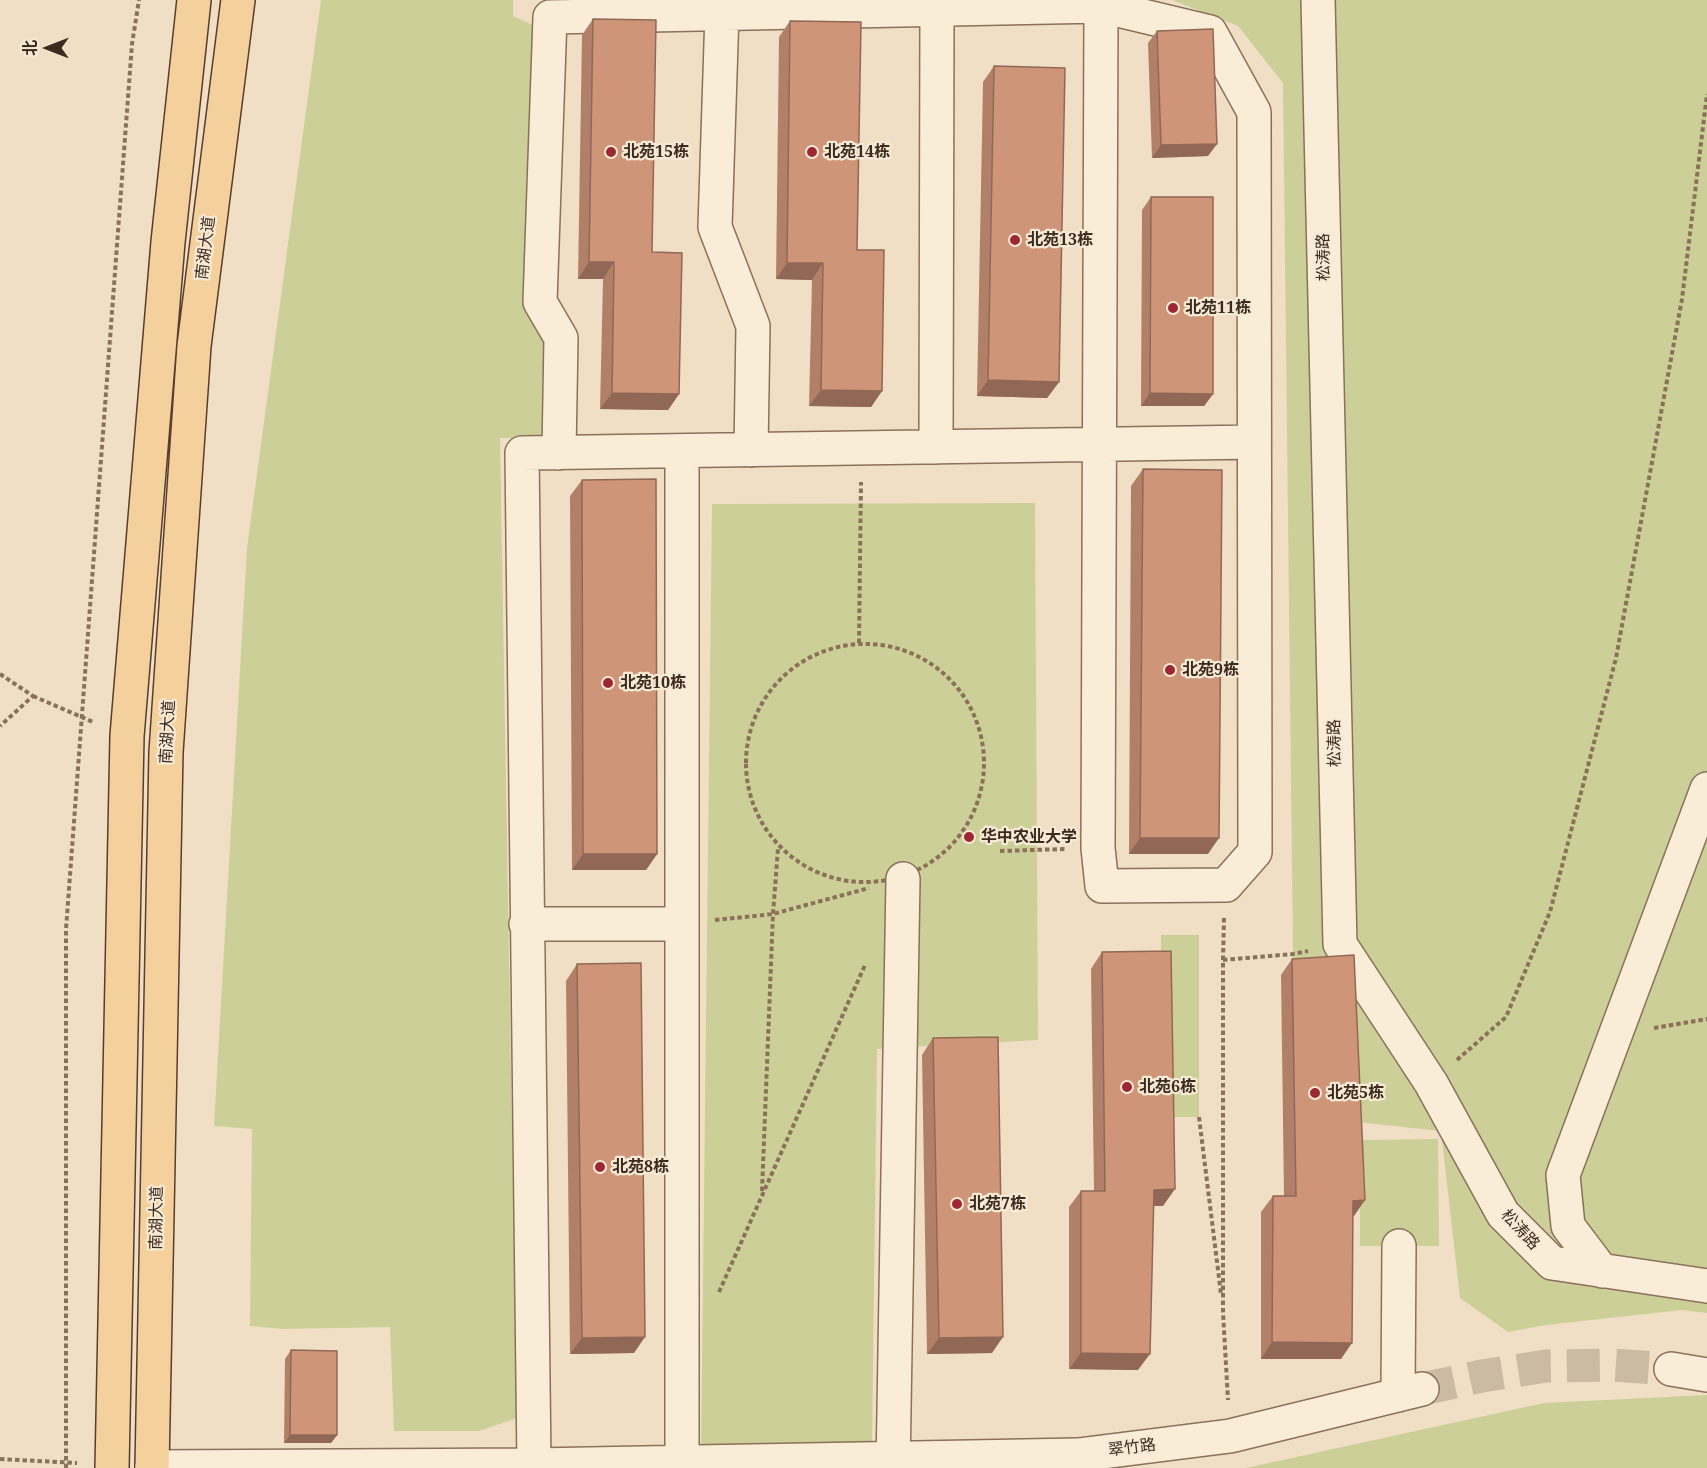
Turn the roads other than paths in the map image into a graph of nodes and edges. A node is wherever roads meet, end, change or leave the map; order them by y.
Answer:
1 (194, 0) edge
2 (238, 0) edge
3 (1318, 0) edge
4 (792, 6) edge
5 (1101, 6) junction
6 (652, 7) edge
7 (937, 9) junction
8 (722, 13) junction
9 (1254, 442) junction
10 (1100, 444) junction
11 (936, 447) junction
12 (751, 450) junction
13 (682, 451) junction
14 (559, 453) junction
15 (1707, 789) edge
16 (903, 879) road end
17 (526, 924) junction
18 (682, 924) junction
19 (1399, 1246) dead end
20 (1602, 1270) junction
21 (1707, 1286) edge
22 (1671, 1370) tunnel mouth
23 (1707, 1375) edge
24 (1078, 1462) edge
25 (893, 1463) edge
26 (682, 1465) edge
27 (518, 1466) edge
28 (112, 1468) edge
29 (152, 1468) edge

1 - 28 main road
2 - 29 main road, 南湖大道
3 - 20 street, 松涛路
4 - 7 street
4 - 8 street
5 - 7 street
5 - 9 street
5 - 10 street
6 - 8 street
6 - 14 street
7 - 11 street
8 - 12 street
9 - 10 street
9 - 10 street
10 - 11 street
11 - 12 street
12 - 13 street
13 - 14 street
13 - 18 street
14 - 17 street
15 - 20 street
16 - 25 street
17 - 18 street
17 - 27 street
18 - 26 street
19 - 24 street, 翠竹路
20 - 21 street, 松涛路
22 - 23 street
24 - 25 street, 翠竹路
25 - 26 street, 翠竹路
26 - 27 street, 翠竹路
27 - 29 street, 翠竹路

